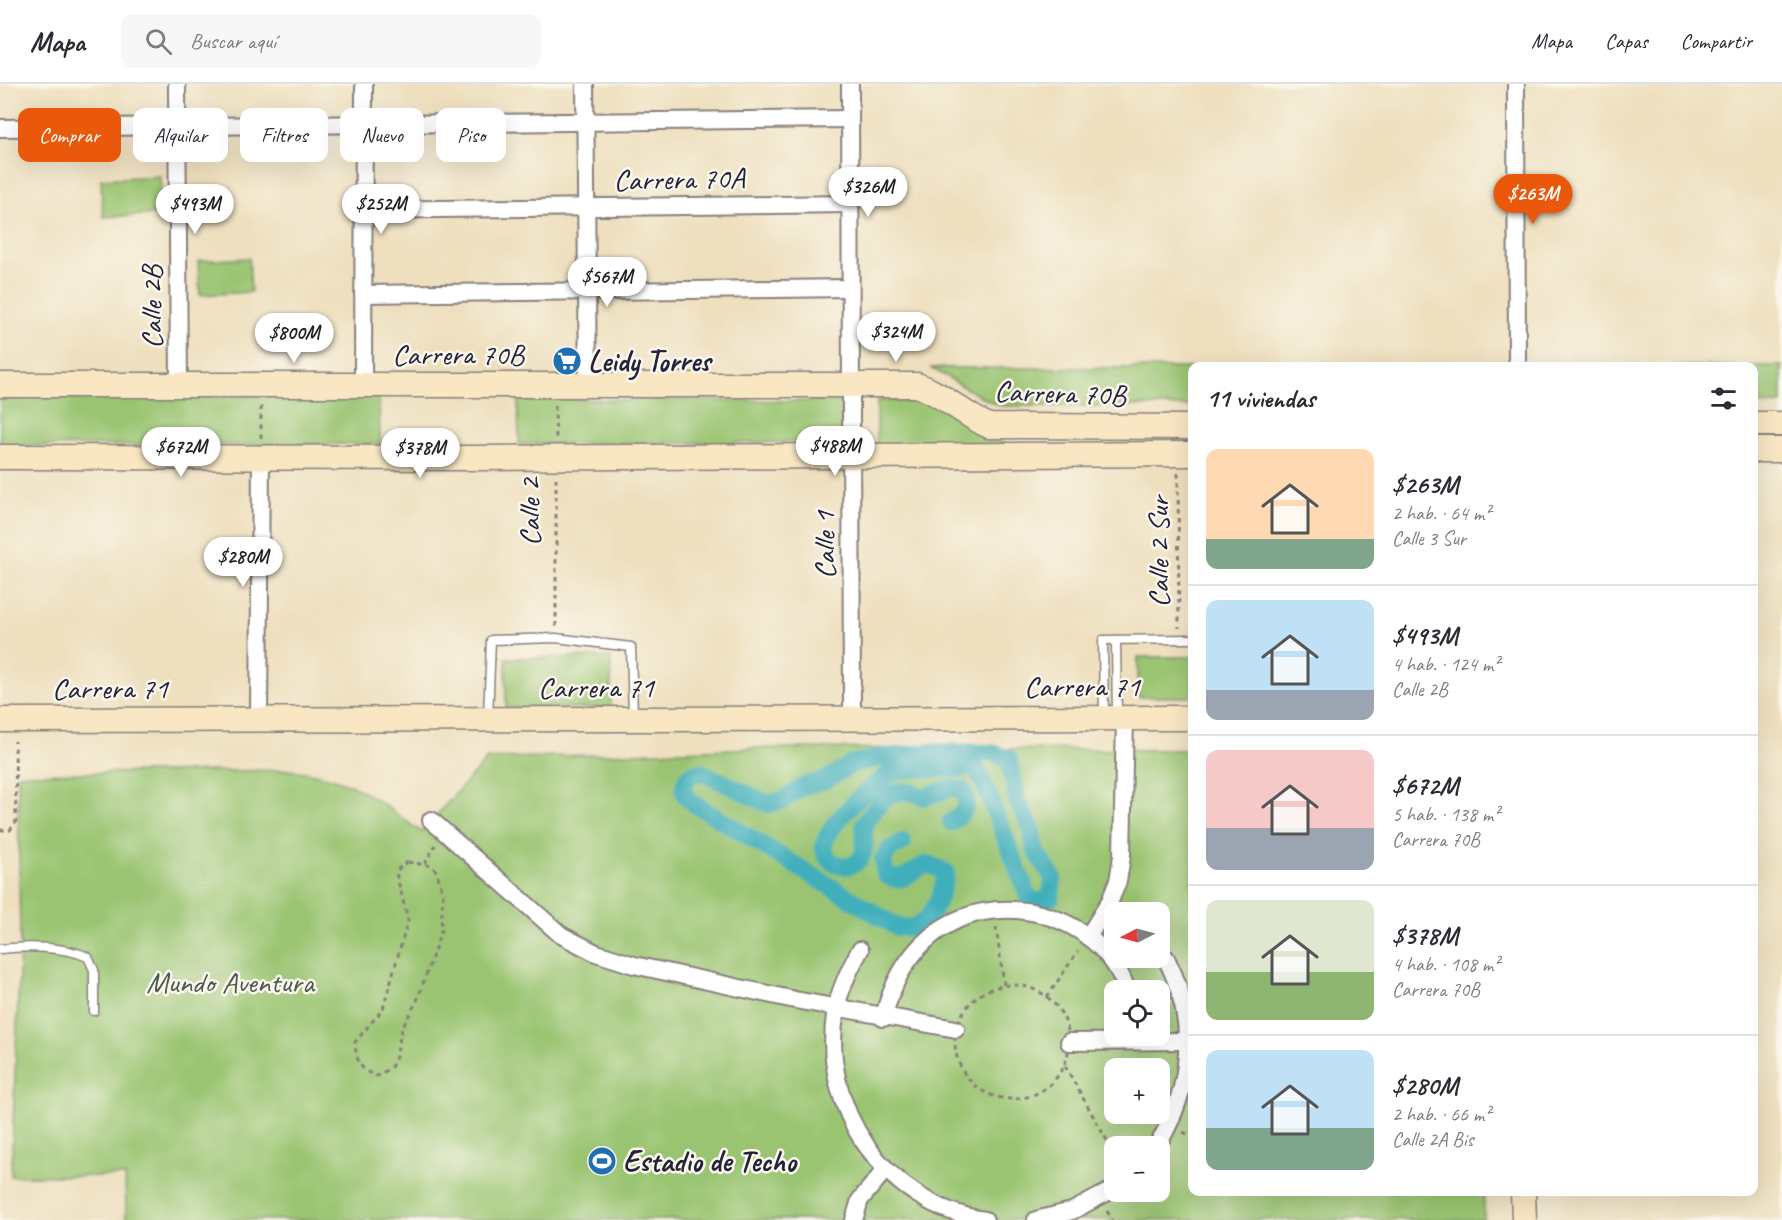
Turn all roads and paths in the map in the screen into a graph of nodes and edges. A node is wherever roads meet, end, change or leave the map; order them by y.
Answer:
1 (177, 84) edge
2 (364, 84) edge
3 (585, 84) edge
4 (850, 84) edge
5 (1515, 84) edge
6 (177, 108) edge
7 (364, 108) edge
8 (850, 119) junction
9 (585, 122) junction
10 (424, 123) edge
11 (340, 124) edge
12 (228, 125) edge
13 (133, 126) edge
14 (0, 128) edge
15 (177, 162) edge
16 (364, 162) edge
17 (850, 204) junction
18 (586, 207) junction
19 (364, 210) junction
20 (850, 288) junction
21 (588, 291) junction
22 (363, 294) junction
23 (1517, 362) edge
24 (851, 384) junction
25 (0, 385) edge
26 (261, 385) junction
27 (179, 386) junction
28 (363, 386) junction
29 (555, 386) junction
30 (588, 386) junction
31 (1758, 424) edge
32 (1782, 424) edge
33 (1188, 427) edge
34 (1758, 450) edge
35 (1782, 450) edge
36 (851, 456) junction
37 (0, 457) edge
38 (261, 458) junction
39 (556, 458) junction
40 (1185, 459) edge
41 (556, 638) junction
42 (1179, 639) junction
43 (1188, 639) edge
44 (1116, 640) junction
45 (634, 718) junction
46 (852, 718) junction
47 (1115, 718) junction
48 (1188, 718) edge
49 (260, 719) junction
50 (488, 719) junction
51 (0, 720) edge
52 (431, 820) dead end
53 (994, 910) junction
54 (1088, 937) junction
55 (0, 950) edge
56 (860, 950) dead end
57 (1170, 968) edge
58 (1121, 980) edge
59 (1004, 985) junction
60 (1047, 997) junction
61 (836, 1009) junction
62 (94, 1011) dead end
63 (883, 1018) junction
64 (956, 1029) junction
65 (1104, 1040) edge
66 (1170, 1040) edge
67 (1188, 1041) junction
68 (1069, 1042) junction
69 (356, 1050) joint
70 (1065, 1065) junction
71 (1105, 1136) edge
72 (1162, 1136) edge
73 (885, 1170) junction
74 (1104, 1194) edge
75 (1523, 1196) edge
76 (854, 1220) edge
77 (985, 1220) edge
78 (1036, 1220) edge
79 (1524, 1220) edge

1 - 6 street, Calle 2B
2 - 7 street
3 - 9 street
4 - 8 street, Calle 1
5 - 23 street
8 - 9 street
8 - 17 street, Calle 1
9 - 10 street
9 - 18 street
11 - 12 street
13 - 14 street
15 - 27 street, Calle 2B
16 - 19 street
17 - 18 street, Carrera 70A
17 - 20 street, Calle 1
18 - 19 street, Carrera 70A
18 - 21 street
19 - 22 street
20 - 21 street
20 - 24 street, Calle 1
21 - 22 street
21 - 30 street
22 - 28 street
24 - 30 street, Carrera 70B
24 - 33 street, Carrera 70B
24 - 36 street, Calle 1
25 - 27 street, Carrera 70B
26 - 27 street, Carrera 70B
26 - 28 street, Carrera 70B
26 - 38 path
28 - 29 street, Carrera 70B
29 - 30 street, Carrera 70B
29 - 39 path, Calle 2
31 - 32 street
34 - 35 street
36 - 39 street, Carrera 70B
36 - 40 street, Carrera 70B
36 - 46 street, Calle 1
37 - 38 street, Carrera 70B
38 - 39 street, Carrera 70B
38 - 49 street
39 - 41 path, Calle 2
40 - 42 path, Calle 2 Sur
41 - 45 lane
41 - 50 lane
42 - 43 lane
42 - 44 lane
44 - 47 lane
44 - 47 lane
45 - 46 street, Carrera 71
45 - 50 street, Carrera 71
46 - 47 street, Carrera 71
47 - 48 street, Carrera 71
47 - 54 street
49 - 50 street, Carrera 71
49 - 51 street, Carrera 71
52 - 61 street
53 - 54 street
53 - 59 path
53 - 63 street
54 - 58 street
54 - 60 path
55 - 62 lane
56 - 61 street
57 - 67 street
59 - 60 path
59 - 64 path
60 - 68 path
61 - 63 street
61 - 73 street
63 - 64 street
64 - 70 path
65 - 68 street
66 - 67 street
67 - 72 street
68 - 70 path
69 - 69 path
70 - 71 path
73 - 76 street
73 - 77 street
74 - 78 street
75 - 79 street

